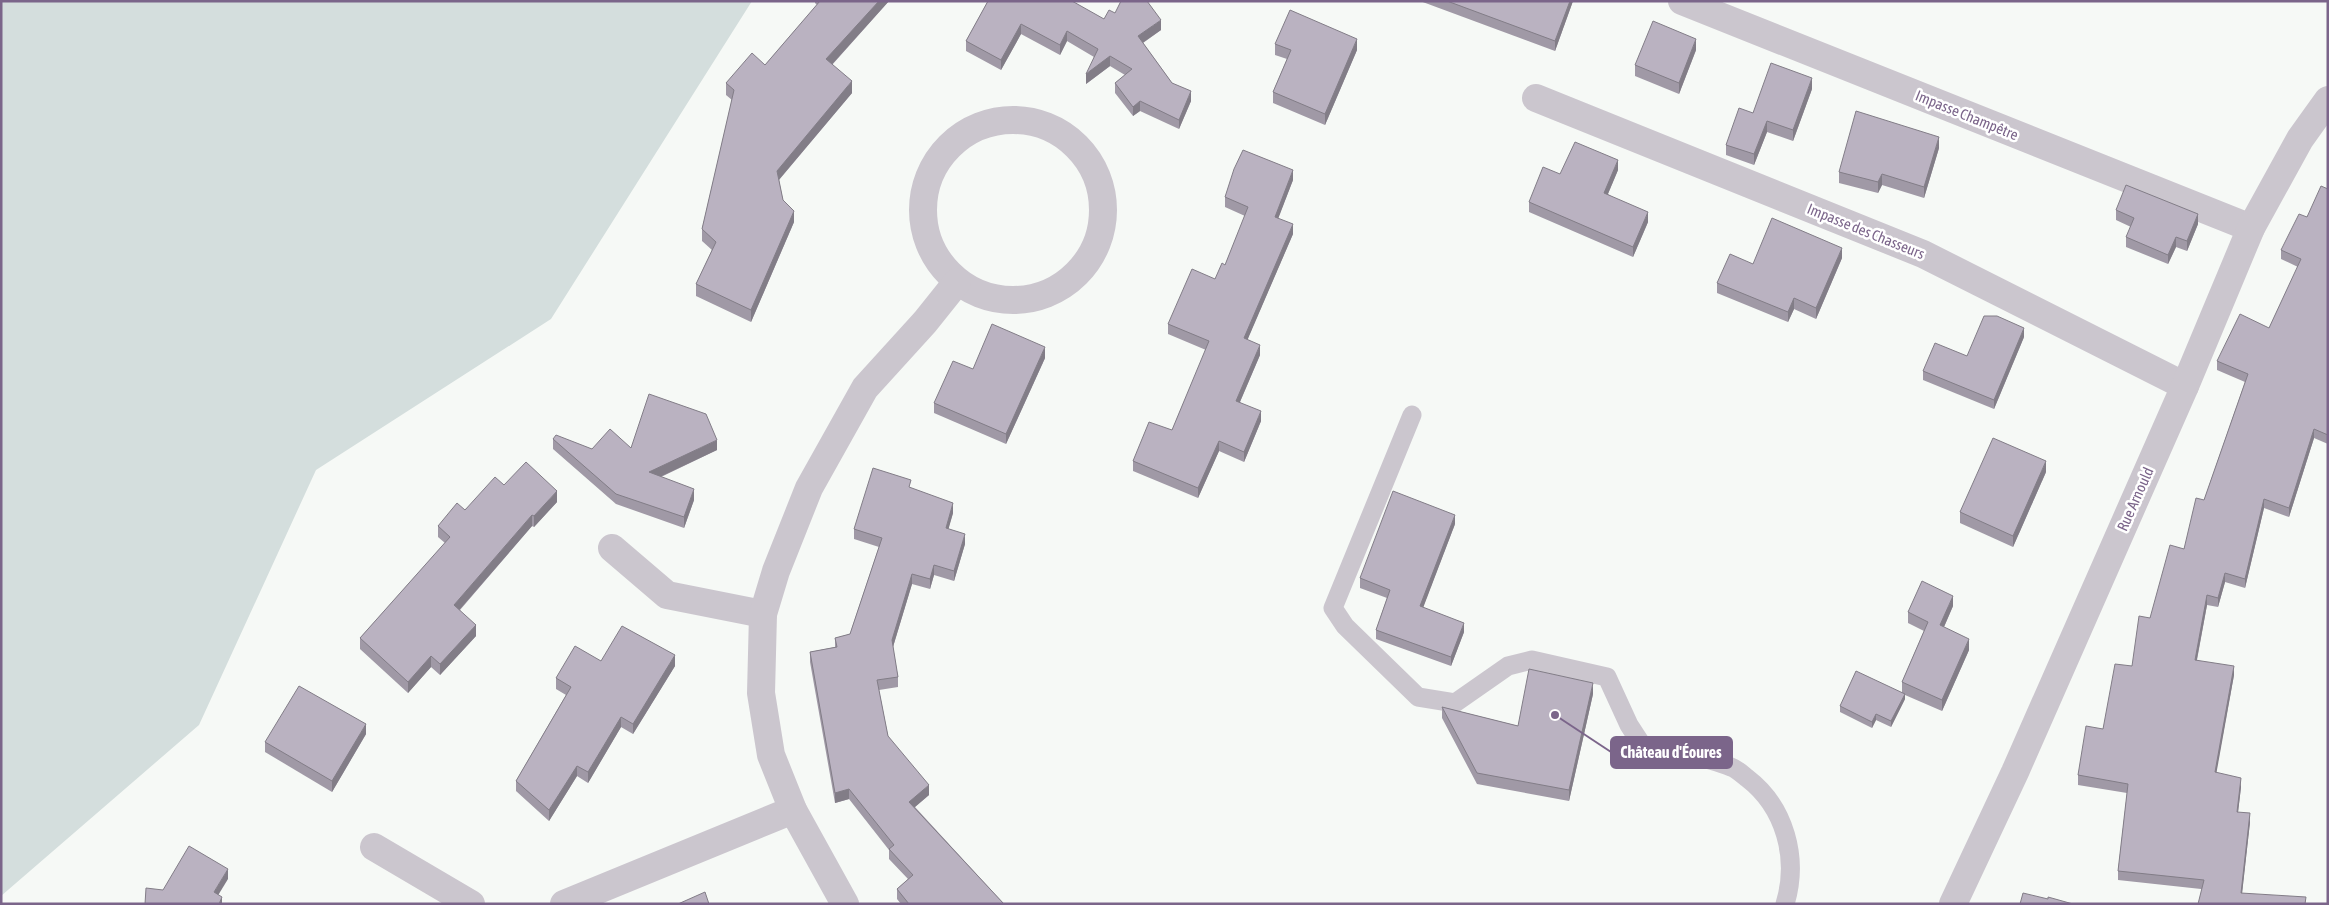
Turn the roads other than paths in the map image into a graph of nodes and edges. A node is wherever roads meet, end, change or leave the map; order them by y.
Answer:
1 (1682, 1) edge
2 (1536, 98) dead end
3 (2328, 100) edge
4 (2251, 228) junction
5 (957, 282) junction
6 (2185, 386) junction
7 (1412, 415) dead end
8 (612, 548) dead end
9 (763, 614) junction
10 (792, 810) junction
11 (374, 847) dead end
12 (471, 904) edge
13 (564, 904) edge
14 (845, 904) edge
15 (1785, 904) edge
16 (1953, 904) edge

1 - 4 street, Impasse Champêtre
2 - 6 street, Impasse des Chasseurs
3 - 4 street, Rue Arnould
4 - 6 street, Rue Arnould
5 - 5 street
5 - 9 street
6 - 16 street, Rue Arnould
7 - 15 lane
8 - 9 street
9 - 10 street
10 - 13 street
10 - 14 street
11 - 12 street

